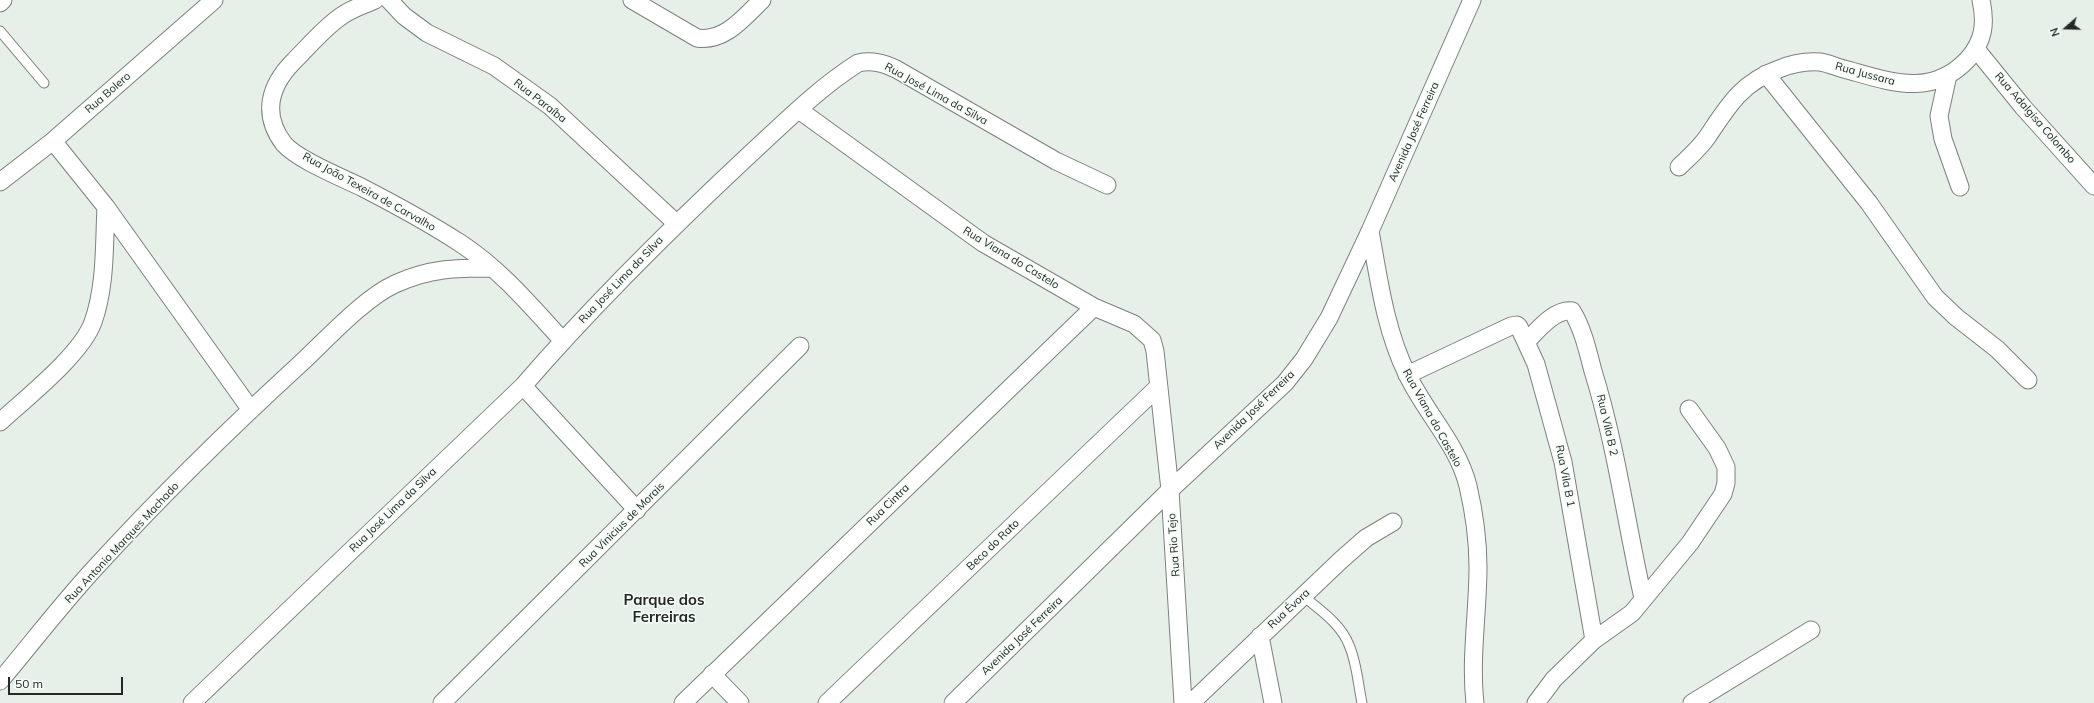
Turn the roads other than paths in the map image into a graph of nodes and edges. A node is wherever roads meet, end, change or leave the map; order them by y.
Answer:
1 (3, 0) edge
2 (214, 0) edge
3 (375, 0) edge
4 (389, 0) edge
5 (632, 0) edge
6 (762, 0) edge
7 (1472, 0) edge
8 (1982, 0) edge
9 (0, 3) edge
10 (0, 31) edge
11 (1976, 49) junction
12 (1766, 74) junction
13 (1948, 75) junction
14 (44, 83) dead end
15 (799, 110) junction
16 (53, 141) junction
17 (1679, 167) dead end
18 (0, 182) edge
19 (1108, 185) dead end
20 (2094, 186) edge
21 (1960, 187) dead end
22 (106, 207) junction
23 (676, 223) junction
24 (1370, 231) junction
25 (492, 268) junction
26 (1094, 306) junction
27 (562, 340) junction
28 (1526, 342) junction
29 (800, 346) dead end
30 (1407, 375) junction
31 (2028, 380) dead end
32 (523, 386) junction
33 (1158, 387) junction
34 (1689, 408) dead end
35 (251, 410) junction
36 (0, 422) edge
37 (1170, 490) junction
38 (637, 510) junction
39 (1393, 522) dead end
40 (1303, 596) junction
41 (1643, 598) junction
42 (1811, 630) dead end
43 (1260, 636) junction
44 (1594, 640) junction
45 (712, 674) junction
46 (0, 681) edge
47 (192, 703) edge
48 (442, 703) edge
49 (683, 703) edge
50 (740, 703) edge
51 (827, 703) edge
52 (953, 703) edge
53 (1184, 703) edge
54 (1191, 703) edge
55 (1273, 703) edge
56 (1362, 703) edge
57 (1475, 703) edge
58 (1536, 703) edge
59 (1692, 703) edge

1 - 9 street
2 - 16 street, Rua Bolero
3 - 25 street, Rua João Texeira de Carvalho
4 - 23 street, Rua Paraíba
5 - 6 street
7 - 24 street, Avenida José Ferreira
8 - 11 street, Rua Jussara
10 - 14 lane
11 - 13 street, Rua Jussara
11 - 20 street, Rua Adalgisa Colombo
12 - 13 street, Rua Jussara
12 - 17 street, Rua Jussara
12 - 31 street
13 - 21 street
15 - 19 street, Rua José Lima da Silva
15 - 23 street, Rua José Lima da Silva
15 - 26 street, Rua Viana do Castelo
16 - 18 street, Rua Bolero
16 - 22 street
22 - 35 street
22 - 36 street
23 - 27 street, Rua José Lima da Silva
24 - 30 street, Rua Viana do Castelo
24 - 37 street, Avenida José Ferreira
25 - 27 street, Rua João Texeira de Carvalho
25 - 35 street, Rua Antonio Marques Machado
26 - 33 street, Rua Viana do Castelo
26 - 45 street, Rua Cintra
27 - 32 street, Rua José Lima da Silva
28 - 30 street, Rua Vila B 1
28 - 41 street, Rua Vila B 2
28 - 44 street, Rua Vila B 1
29 - 38 street, Rua Vinicius de Morais
30 - 57 street, Rua Viana do Castelo
32 - 38 street
32 - 47 street, Rua José Lima da Silva
33 - 37 street, Rua Rio Tejo
33 - 51 street, Beco do Rato
34 - 41 street
35 - 46 street, Rua Antonio Marques Machado
37 - 52 street, Avenida José Ferreira
37 - 53 street, Rua Rio Tejo
38 - 48 street, Rua Vinicius de Morais
39 - 40 street, Rua Évora
40 - 43 street, Rua Évora
40 - 56 lane
41 - 44 street
42 - 59 street
43 - 54 street, Rua Évora
43 - 55 street
44 - 58 street
45 - 49 street, Rua Cintra
45 - 50 street

